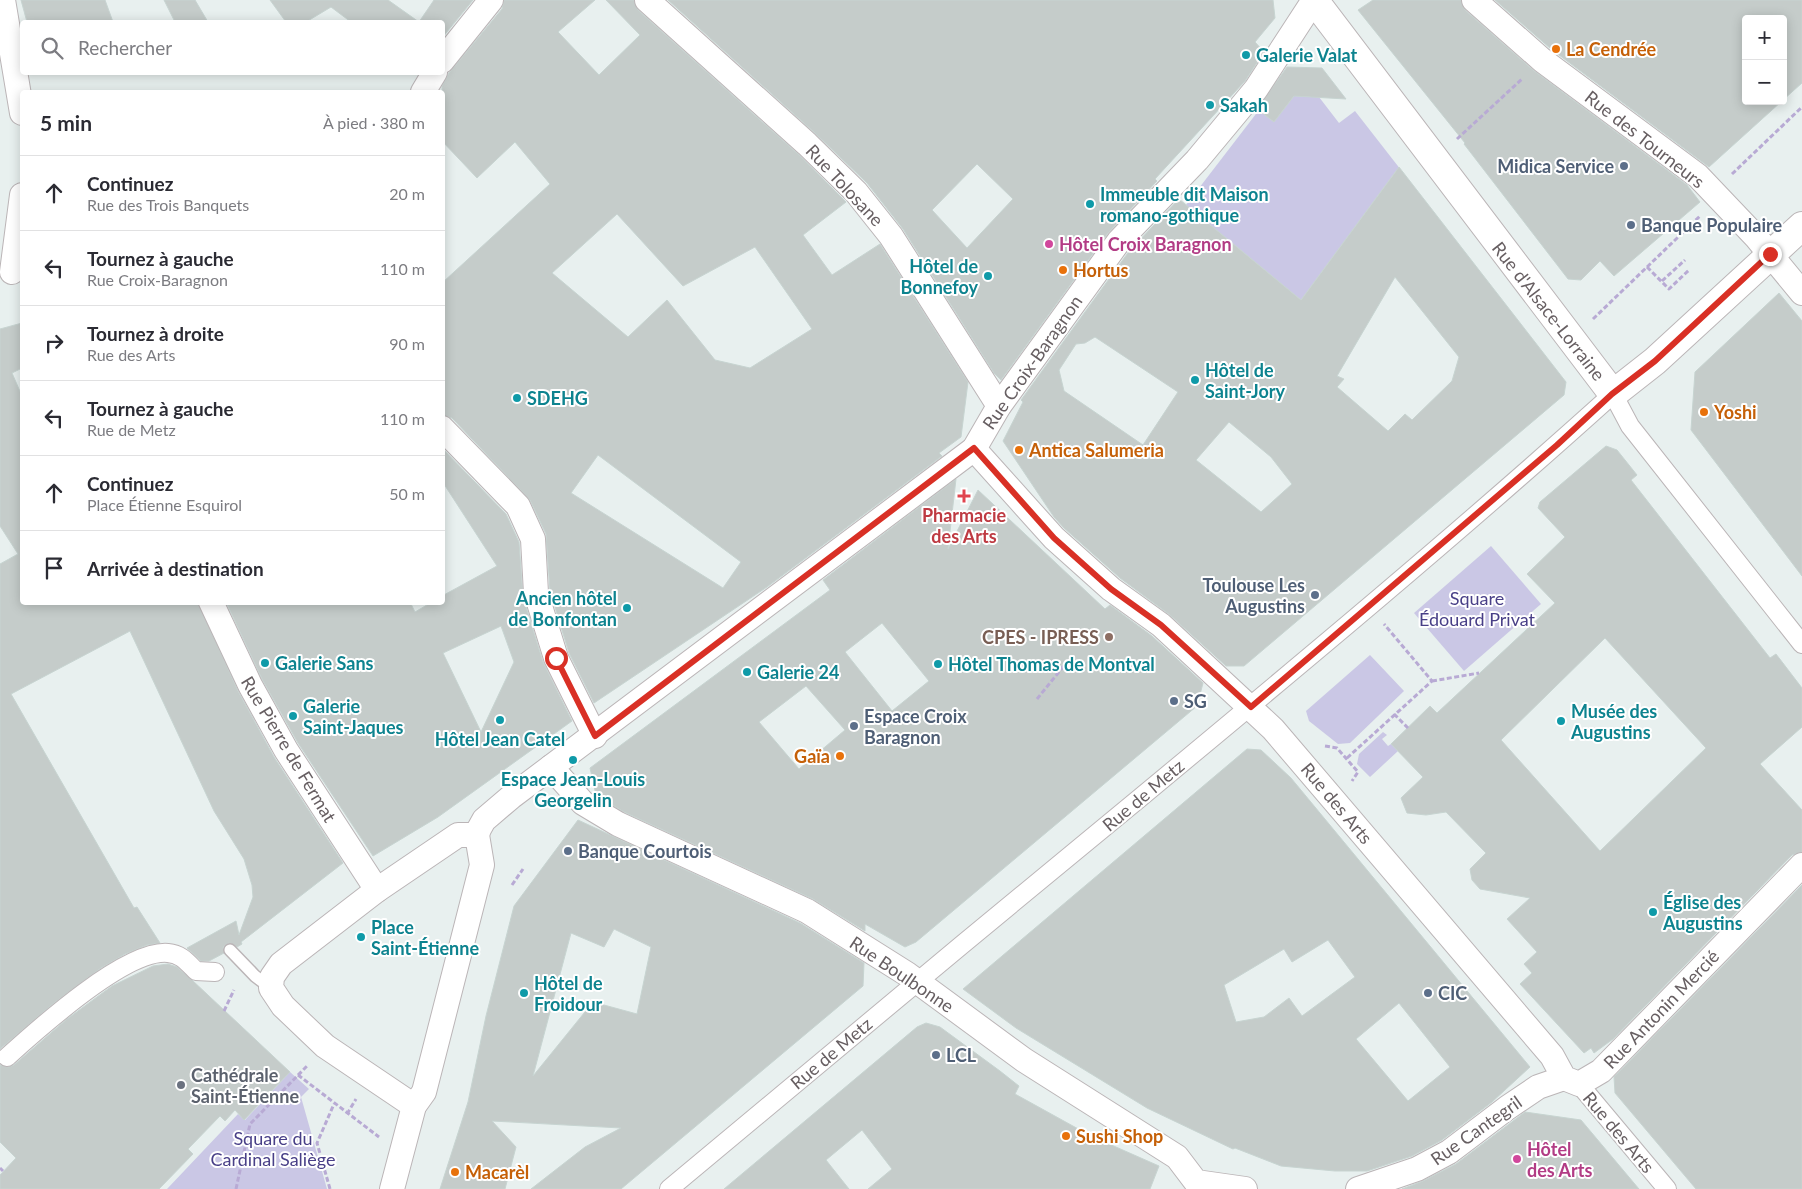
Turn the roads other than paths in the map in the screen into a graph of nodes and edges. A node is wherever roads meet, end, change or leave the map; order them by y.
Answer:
1 (3, 0) edge
2 (491, 0) edge
3 (648, 0) edge
4 (1314, 0) edge
5 (1474, 0) edge
6 (445, 57) edge
7 (433, 75) edge
8 (424, 90) edge
9 (20, 101) edge
10 (20, 207) edge
11 (1802, 226) edge
12 (1770, 254) junction
13 (9, 275) edge
14 (1802, 293) edge
15 (1612, 394) junction
16 (999, 406) junction
17 (445, 431) edge
18 (974, 448) junction
19 (212, 605) edge
20 (1802, 644) edge
21 (1251, 707) junction
22 (595, 736) junction
23 (547, 770) junction
24 (479, 842) junction
25 (1802, 865) edge
26 (377, 890) junction
27 (230, 950) dead end
28 (214, 972) dead end
29 (917, 982) junction
30 (271, 988) junction
31 (7, 1057) dead end
32 (1572, 1081) junction
33 (414, 1106) junction
34 (1190, 1186) edge
35 (392, 1189) edge
36 (669, 1189) edge
37 (1245, 1189) edge
38 (1358, 1189) edge
39 (1667, 1189) edge

1 - 9 street
2 - 6 street
3 - 16 street, Rue Tolosane
4 - 15 street, Rue d'Alsace-Lorraine
4 - 16 street, Rue Croix-Baragnon
5 - 12 street, Rue des Tourneurs
7 - 8 street
10 - 13 street
11 - 12 street
12 - 14 street, Rue des Tourneurs
12 - 15 street
15 - 20 street, Rue d'Alsace-Lorraine
15 - 21 street, Rue de Metz
16 - 18 street, Rue Croix-Baragnon
17 - 22 street
18 - 21 street, Rue des Arts
18 - 22 street, Rue Croix-Baragnon
19 - 26 street, Rue Pierre de Fermat
21 - 29 street, Rue de Metz
21 - 32 street, Rue des Arts
22 - 23 street
23 - 24 street
23 - 29 street, Rue Boulbonne
24 - 26 street
24 - 33 street
25 - 32 street, Rue Antonin Mercié
26 - 30 street
27 - 30 lane
28 - 31 street
29 - 34 street, Rue Boulbonne
29 - 36 street, Rue de Metz
30 - 33 street
32 - 38 street, Rue Cantegril
32 - 39 street, Rue des Arts
33 - 35 street
34 - 37 street, Rue Boulbonne

